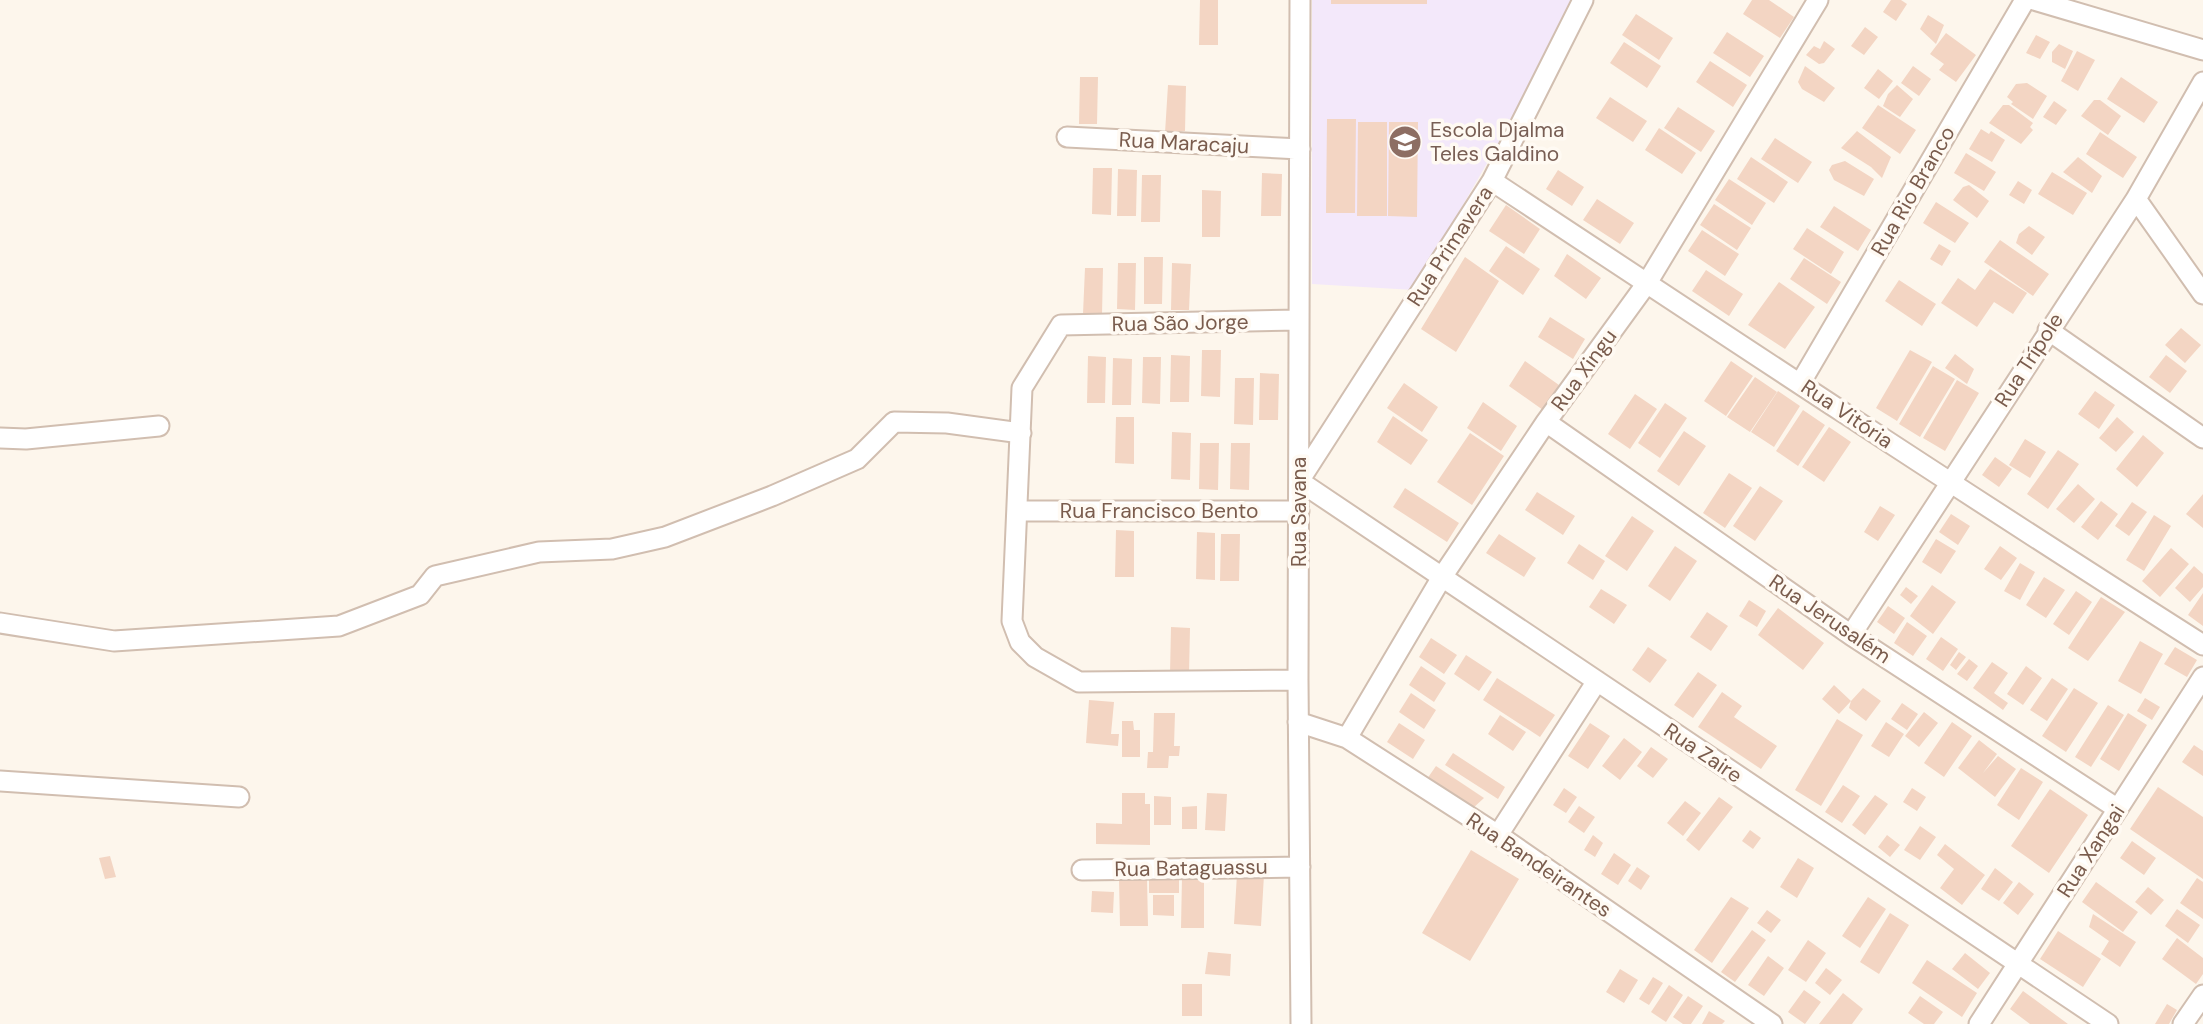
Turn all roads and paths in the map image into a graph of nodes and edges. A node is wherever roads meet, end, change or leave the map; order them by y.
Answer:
1 (1300, 0) edge
2 (1583, 0) edge
3 (1818, 0) edge
4 (2025, 0) edge
5 (2034, 0) edge
6 (2203, 50) edge
7 (2203, 82) edge
8 (1068, 137) dead end
9 (1300, 149) junction
10 (1492, 181) junction
11 (2136, 199) junction
12 (1647, 283) junction
13 (2203, 294) edge
14 (1300, 320) junction
15 (2048, 330) junction
16 (1801, 382) junction
17 (1546, 422) junction
18 (159, 426) dead end
19 (1021, 433) junction
20 (0, 438) edge
21 (2203, 438) edge
22 (1299, 481) junction
23 (1949, 483) junction
24 (1018, 511) junction
25 (1299, 511) junction
26 (1442, 577) junction
27 (0, 623) edge
28 (1850, 635) junction
29 (2203, 645) edge
30 (2203, 677) edge
31 (1298, 680) junction
32 (1597, 681) junction
33 (1298, 722) junction
34 (1347, 738) junction
35 (0, 781) edge
36 (239, 797) dead end
37 (2118, 809) junction
38 (1498, 835) junction
39 (1300, 867) junction
40 (1082, 870) dead end
41 (2018, 964) junction
42 (2203, 995) edge
43 (1301, 1024) edge
44 (1772, 1024) edge
45 (1979, 1024) edge
46 (2108, 1024) edge
47 (2183, 1024) edge

1 - 9 street, Rua Savana
2 - 10 street, Rua Primavera
3 - 12 street, Rua Xingu
4 - 16 street, Rua Rio Branco
5 - 6 street
7 - 11 street, Rua Trípole
8 - 9 street, Rua Maracaju
9 - 14 street, Rua Savana
10 - 12 street, Rua Vitória
10 - 22 street, Rua Primavera
11 - 13 street
11 - 15 street, Rua Trípole
12 - 16 street, Rua Vitória
12 - 17 street, Rua Xingu
14 - 19 street, Rua São Jorge
14 - 22 street, Rua Savana
15 - 21 street
15 - 23 street, Rua Trípole
16 - 23 street, Rua Vitória
17 - 26 street, Rua Xingu
17 - 28 street, Rua Jerusalém
18 - 20 street
19 - 24 street
19 - 27 street
22 - 25 street, Rua Savana
22 - 26 street, Rua Zaire
23 - 28 street, Rua Trípole
23 - 29 street, Rua Vitória
24 - 25 street, Rua Francisco Bento
24 - 31 street
25 - 31 street, Rua Savana
26 - 32 street, Rua Zaire
26 - 34 street, Rua Xingu
28 - 37 street, Rua Jerusalém
30 - 37 street, Rua Xangai
31 - 33 street, Rua Savana
32 - 38 street
32 - 41 street, Rua Zaire
33 - 34 street, Rua Bandeirantes
33 - 39 street, Rua Savana
34 - 38 street, Rua Bandeirantes
35 - 36 street
37 - 41 street, Rua Xangai
38 - 44 street, Rua Bandeirantes
39 - 40 street, Rua Bataguassu
39 - 43 street, Rua Savana
41 - 45 street, Rua Xangai
41 - 46 street, Rua Zaire
42 - 47 street

